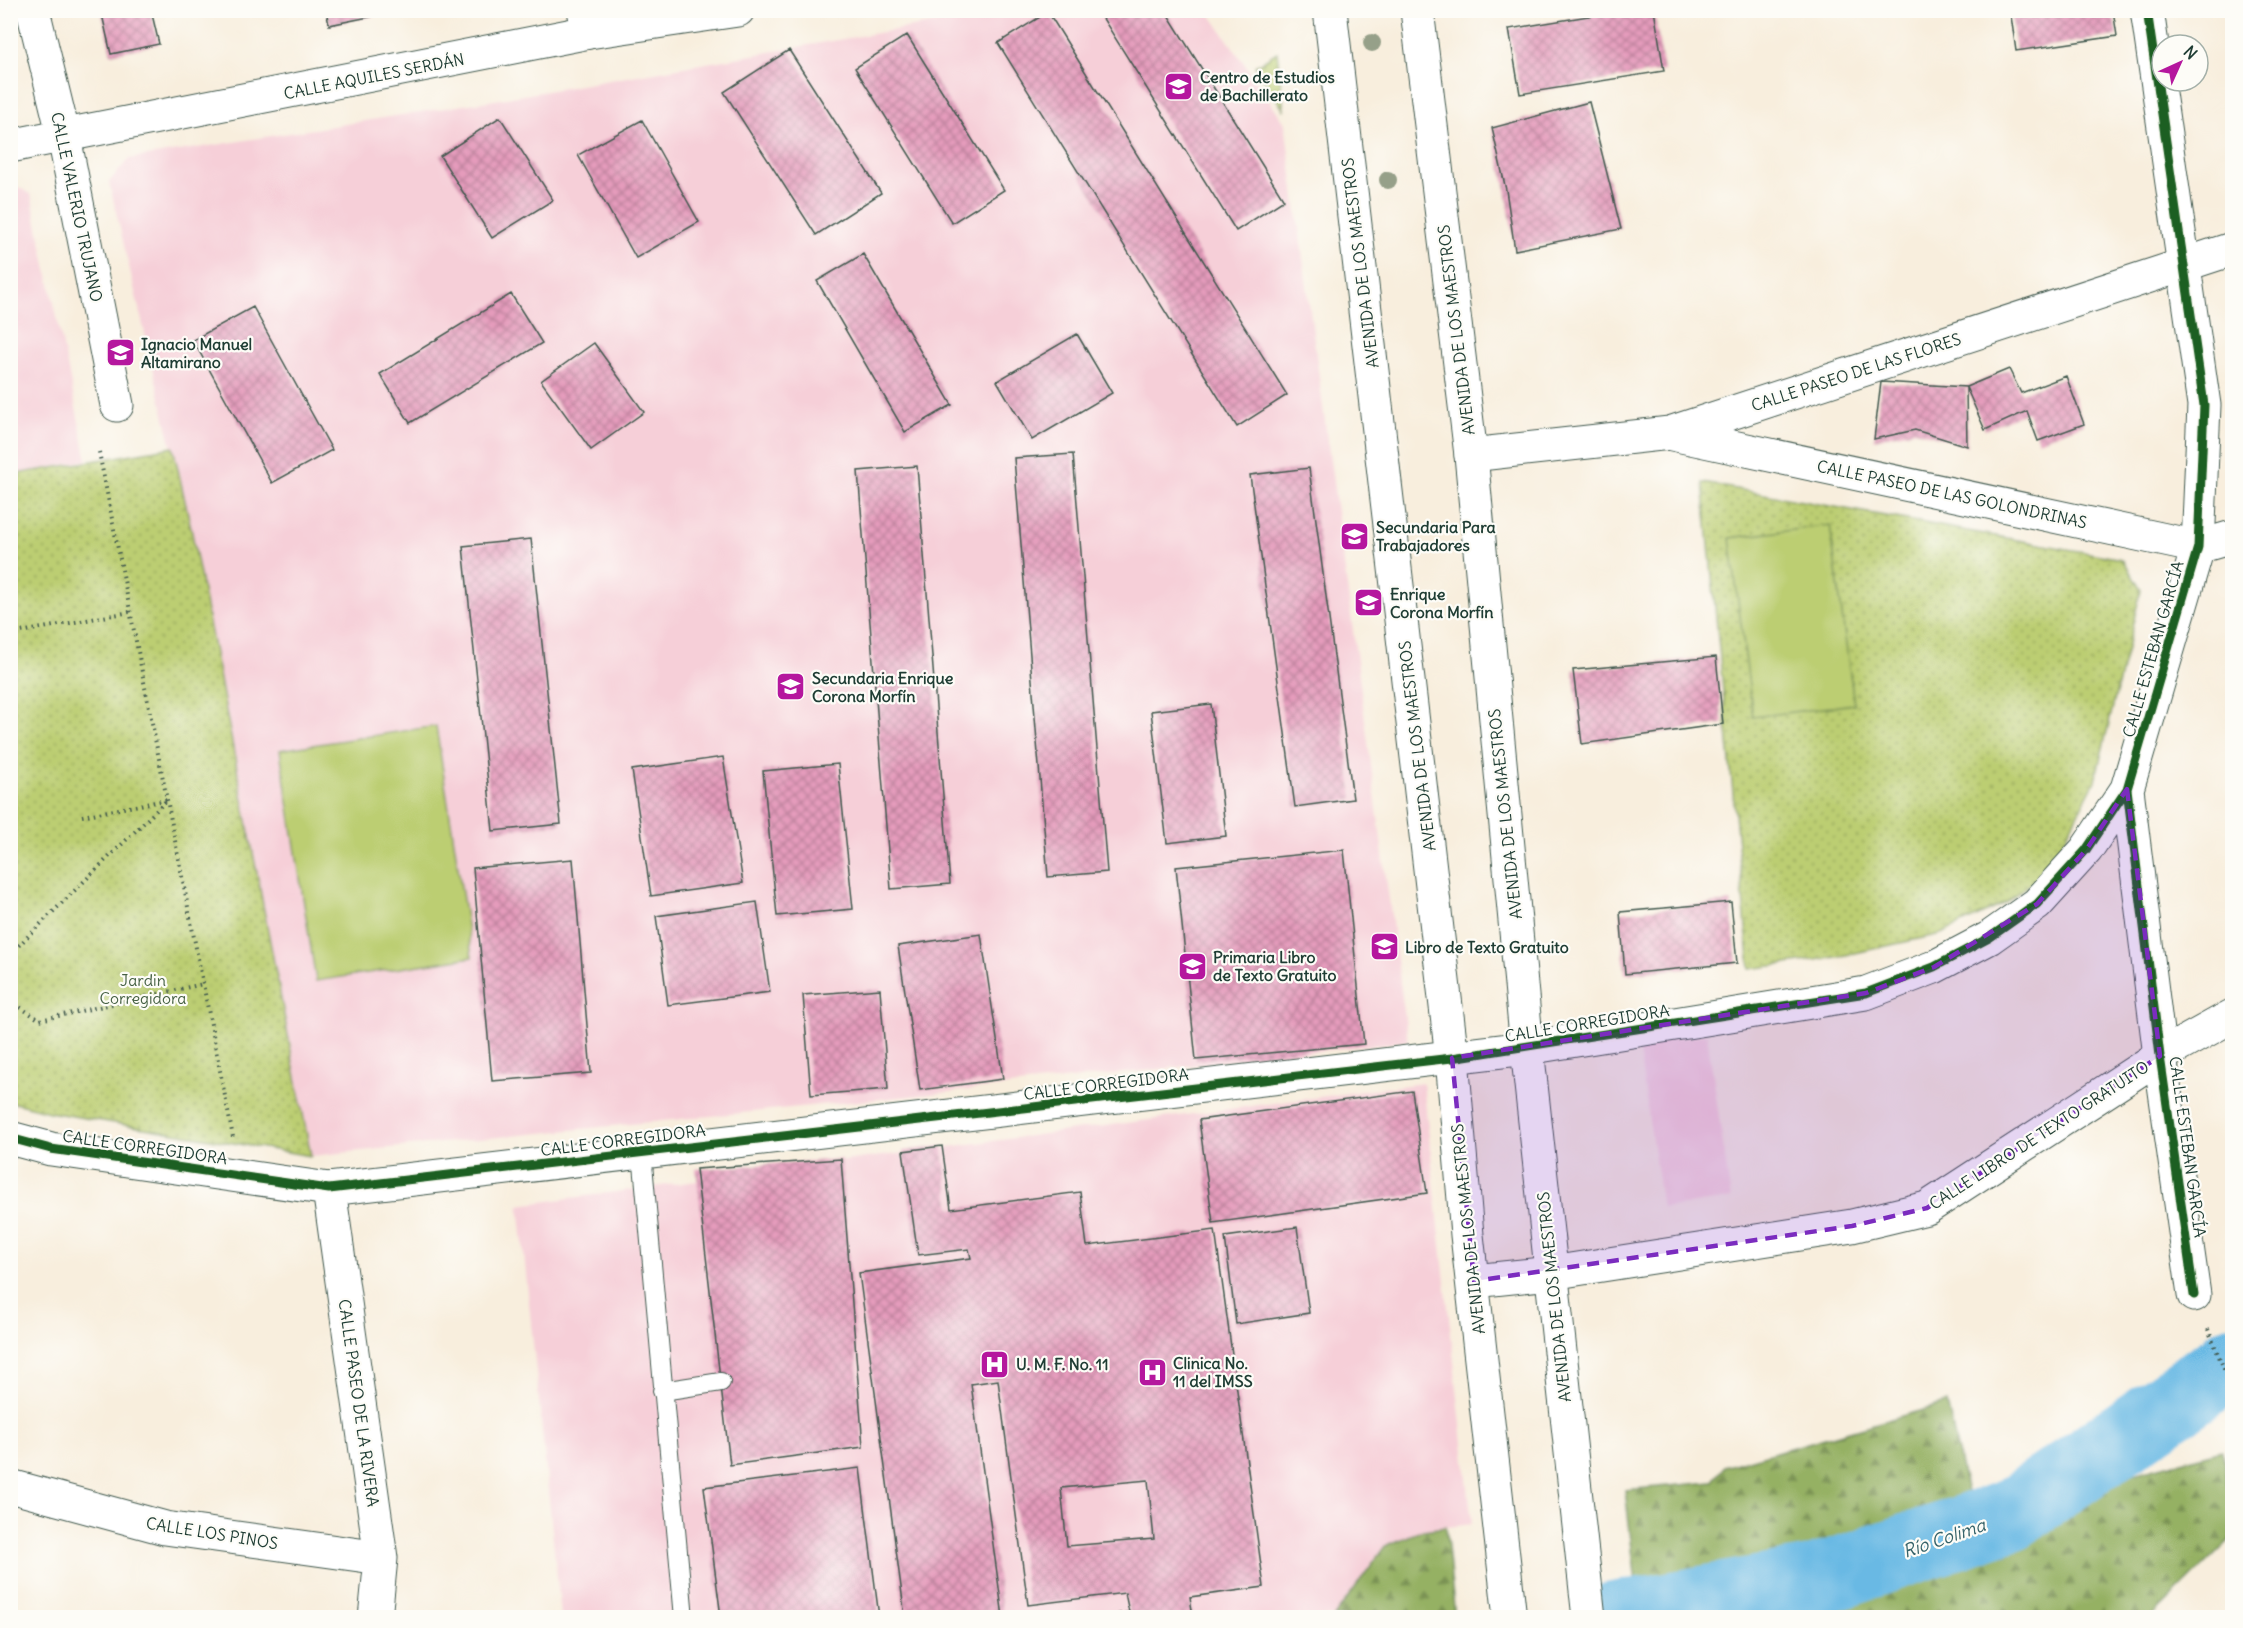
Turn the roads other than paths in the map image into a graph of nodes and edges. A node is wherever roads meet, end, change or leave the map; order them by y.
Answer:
1 (33, 10) edge
2 (738, 10) edge
3 (1330, 10) edge
4 (1417, 10) edge
5 (2147, 10) edge
6 (587, 21) edge
7 (64, 137) junction
8 (10, 146) edge
9 (2232, 249) edge
10 (2184, 265) junction
11 (117, 405) dead end
12 (1670, 433) junction
13 (1471, 455) junction
14 (2232, 537) edge
15 (2198, 547) junction
16 (2127, 789) junction
17 (2232, 1016) edge
18 (1527, 1048) junction
19 (2160, 1056) junction
20 (1452, 1058) junction
21 (10, 1138) edge
22 (642, 1153) junction
23 (329, 1189) junction
24 (1551, 1272) junction
25 (1473, 1281) junction
26 (2194, 1295) road end
27 (721, 1382) dead end
28 (662, 1391) junction
29 (10, 1486) edge
30 (381, 1558) junction
31 (375, 1617) edge
32 (684, 1617) edge
33 (1510, 1617) edge
34 (1589, 1617) edge

1 - 7 street, CALLE VALERIO TRUJANO
2 - 6 street, CALLE AQUILES SERDÁN
3 - 20 street, AVENIDA DE LOS MAESTROS
4 - 13 street, AVENIDA DE LOS MAESTROS
5 - 10 street, CALLE ESTEBAN GARCÍA
6 - 7 street, CALLE AQUILES SERDÁN
7 - 8 street, CALLE AQUILES SERDÁN
7 - 11 street, CALLE VALERIO TRUJANO
9 - 10 street, CALLE PASEO DE LAS FLORES
10 - 12 street, CALLE PASEO DE LAS FLORES
10 - 15 street, CALLE ESTEBAN GARCÍA
12 - 13 street, CALLE PASEO DE LAS FLORES
12 - 15 street, CALLE PASEO DE LAS GOLONDRINAS
13 - 18 street, AVENIDA DE LOS MAESTROS
14 - 15 street, CALLE PASEO DE LAS GOLONDRINAS
15 - 16 street, CALLE ESTEBAN GARCÍA
16 - 18 street, CALLE CORREGIDORA
16 - 19 street, CALLE ESTEBAN GARCÍA
17 - 19 street, CALLE LIBRO DE TEXTO GRATUITO
18 - 20 street, CALLE CORREGIDORA
18 - 24 street, AVENIDA DE LOS MAESTROS
19 - 24 street, CALLE LIBRO DE TEXTO GRATUITO
19 - 26 street, CALLE ESTEBAN GARCÍA
20 - 22 street, CALLE CORREGIDORA
20 - 25 street, AVENIDA DE LOS MAESTROS
21 - 23 street, CALLE CORREGIDORA
22 - 23 street, CALLE CORREGIDORA
22 - 28 lane
23 - 30 street, CALLE PASEO DE LA RIVERA
24 - 25 street, CALLE LIBRO DE TEXTO GRATUITO
24 - 34 street, AVENIDA DE LOS MAESTROS
25 - 33 street, AVENIDA DE LOS MAESTROS
27 - 28 lane
28 - 32 lane
29 - 30 street, CALLE LOS PINOS
30 - 31 street, CALLE PASEO DE LA RIVERA

